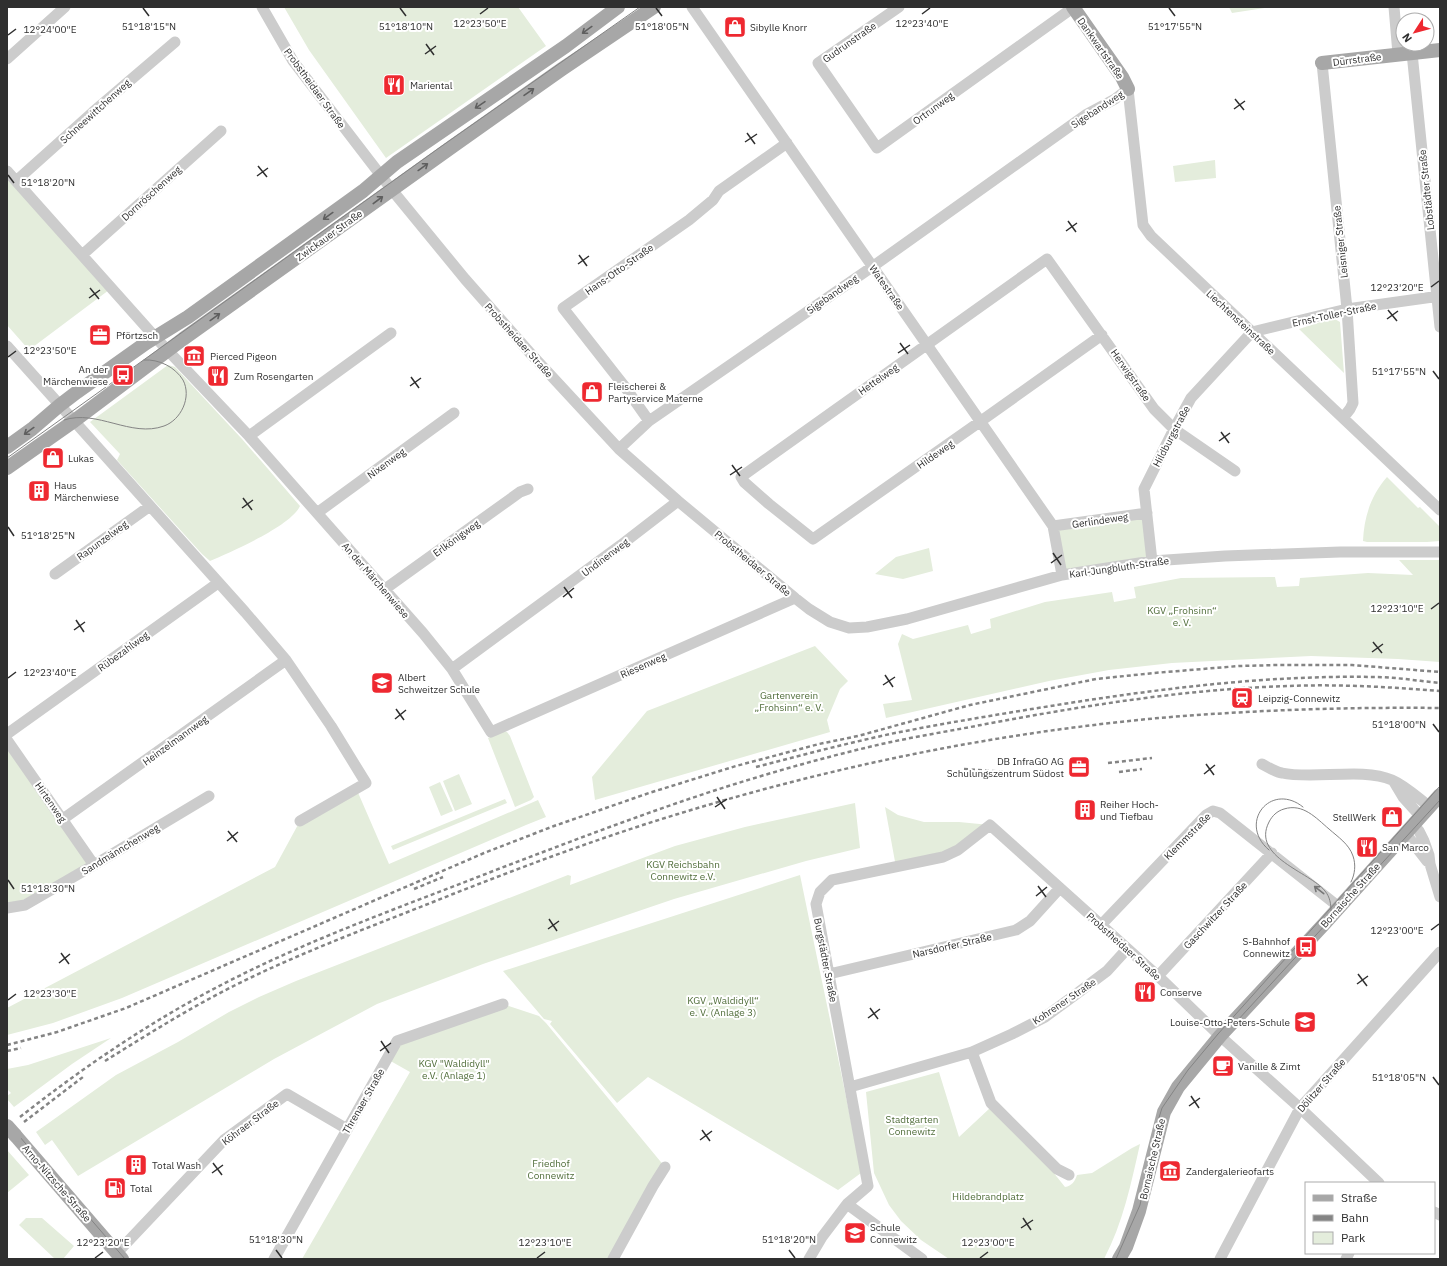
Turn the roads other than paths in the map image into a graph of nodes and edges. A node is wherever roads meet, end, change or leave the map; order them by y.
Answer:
1 (65, 7) edge
2 (262, 7) edge
3 (618, 7) edge
4 (654, 7) edge
5 (692, 7) edge
6 (898, 7) edge
7 (1073, 7) edge
8 (1394, 7) edge
9 (175, 42) dead end
10 (1440, 50) edge
11 (1412, 53) junction
12 (1398, 54) junction
13 (7, 59) edge
14 (1322, 63) joint
15 (818, 64) joint
16 (1128, 89) junction
17 (221, 131) dead end
18 (787, 143) junction
19 (7, 171) edge
20 (380, 175) junction
21 (16, 181) junction
22 (392, 190) junction
23 (82, 255) junction
24 (1047, 259) joint
25 (872, 267) junction
26 (1438, 296) edge
27 (1347, 309) junction
28 (1440, 327) edge
29 (1252, 332) junction
30 (391, 333) dead end
31 (1102, 335) junction
32 (156, 338) junction
33 (928, 344) junction
34 (7, 346) edge
35 (168, 351) junction
36 (60, 405) junction
37 (454, 413) dead end
38 (1343, 418) junction
39 (74, 421) junction
40 (649, 421) junction
41 (981, 421) junction
42 (1174, 429) junction
43 (249, 436) junction
44 (7, 447) edge
45 (619, 449) junction
46 (7, 468) edge
47 (1235, 471) dead end
48 (528, 489) dead end
49 (678, 501) junction
50 (769, 504) joint
51 (150, 506) junction
52 (1440, 510) edge
53 (317, 513) junction
54 (1147, 513) junction
55 (1053, 526) junction
56 (1440, 552) edge
57 (1152, 561) junction
58 (55, 574) dead end
59 (1062, 575) junction
60 (218, 582) junction
61 (385, 589) junction
62 (795, 598) junction
63 (830, 622) joint
64 (286, 660) junction
65 (452, 669) junction
66 (491, 732) joint
67 (7, 734) edge
68 (7, 740) edge
69 (1262, 764) dead end
70 (1440, 795) edge
71 (209, 796) dead end
72 (64, 820) junction
73 (300, 821) dead end
74 (1418, 821) junction
75 (990, 825) joint
76 (1272, 854) junction
77 (94, 865) junction
78 (1438, 883) edge
79 (1059, 888) junction
80 (1440, 897) edge
81 (1339, 907) junction
82 (7, 908) edge
83 (1101, 925) junction
84 (1127, 949) junction
85 (1440, 952) edge
86 (829, 974) junction
87 (1158, 976) junction
88 (503, 1004) dead end
89 (1220, 1036) junction
90 (972, 1052) junction
91 (850, 1087) junction
92 (1300, 1108) junction
93 (347, 1129) junction
94 (11, 1130) edge
95 (665, 1167) dead end
96 (1069, 1175) dead end
97 (1378, 1182) edge
98 (847, 1204) junction
99 (120, 1256) edge
100 (274, 1259) edge
101 (613, 1259) edge
102 (810, 1259) edge
103 (922, 1259) edge
104 (1119, 1259) edge
105 (1220, 1259) edge

1 - 13 street
2 - 20 street, Probstheidaer Straße
3 -> 20 main road, Zwickauer Straße
22 -> 4 main road, Zwickauer Straße
5 - 18 street, Watestraße
6 - 15 street, Gudrunstraße
7 - 15 street, Ortrunweg
7 - 16 main road, Dankwartstraße
8 - 12 street
9 - 21 street, Schneewittchenweg
10 - 11 main road, Dürrstraße
11 - 12 main road, Dürrstraße
11 - 26 street, Lobstädter Straße
12 - 14 main road, Dürrstraße
14 - 27 street, Leisniger Straße
16 - 25 street, Sigebandweg
16 - 29 street, Liechtensteinstraße
17 - 23 street, Dornröschenweg
18 - 25 street, Watestraße
18 - 40 street, Hans-Otto-Straße
19 - 21 street, An der Märchenwiese
20 - 22 street, Probstheidaer Straße
20 -> 32 main road, Zwickauer Straße
21 - 23 street, An der Märchenwiese
35 -> 22 main road, Zwickauer Straße
22 - 45 street, Probstheidaer Straße
23 - 32 street, An der Märchenwiese
24 - 31 street, Herwigstraße
24 - 33 street, Hettelweg
25 - 33 street, Watestraße
25 - 40 street, Sigebandweg
26 - 27 street, Ernst-Toller-Straße
26 - 28 street, Lobstädter Straße
27 - 29 street, Ernst-Toller-Straße
27 - 38 street, Leisniger Straße
29 - 38 street, Liechtensteinstraße
29 - 42 street, Hildburgstraße
30 - 43 street
31 - 41 street, Hildeweg
31 - 42 street, Herwigstraße
32 - 35 street, An der Märchenwiese
32 - 36 main road, Zwickauer Straße
33 - 41 street, Watestraße
33 - 50 street, Hettelweg
34 - 36 street
35 - 39 main road, Zwickauer Straße
35 - 43 street, An der Märchenwiese
36 - 39 street
36 -> 44 main road, Zwickauer Straße
37 - 53 street, Nixenweg
38 - 52 street, Liechtensteinstraße
39 - 46 main road, Zwickauer Straße
39 - 51 street
40 - 45 street, Sigebandweg
41 - 50 street, Hildeweg
41 - 55 street, Watestraße
42 - 47 street, Herwigstraße
42 - 54 street, Hildburgstraße
43 - 53 street, An der Märchenwiese
45 - 49 street, Probstheidaer Straße
48 - 61 street, Erlkönigweg
49 - 62 street, Probstheidaer Straße
49 - 65 street, Undinenweg
51 - 58 street, Rapunzelweg
51 - 60 street
53 - 61 street, An der Märchenwiese
54 - 55 street, Gerlindeweg
54 - 57 street, Hildburgstraße
55 - 59 street, Watestraße
56 - 57 street, Karl-Jungbluth-Straße
57 - 59 street, Karl-Jungbluth-Straße
59 - 63 street, Karl-Jungbluth-Straße
60 - 64 street
60 - 67 street, Rübezahlweg
61 - 65 street, An der Märchenwiese
62 - 63 street, Probstheidaer Straße
62 - 66 street, Riesenweg
64 - 72 street, Heinzelmannweg
64 - 73 street
65 - 66 street, An der Märchenwiese
68 - 72 street, Hirtenweg
69 - 74 street
70 - 74 main road, Bornaische Straße
71 - 77 street, Sandmännchenweg
72 - 77 street, Hirtenweg
74 - 78 street
74 - 81 main road, Bornaische Straße
75 - 79 street, Probstheidaer Straße
75 - 86 street, Burgstädter Straße
81 -> 76 street, Klemmstraße
76 - 83 street, Klemmstraße
76 - 87 street, Gaschwitzer Straße
77 - 82 street, Sandmännchenweg
78 - 80 street
79 - 83 street, Probstheidaer Straße
79 - 86 street, Narsdorfer Straße
81 - 89 main road, Bornaische Straße
83 - 84 street, Probstheidaer Straße
84 - 87 street, Probstheidaer Straße
84 - 90 street, Kohrener Straße
85 - 92 street, Dölitzer Straße
86 - 91 street, Burgstädter Straße
87 - 89 street, Probstheidaer Straße
88 - 93 street, Threnaer Straße
89 - 92 street, Probstheidaer Straße
89 - 104 main road, Bornaische Straße
90 - 91 street, Kohrener Straße
90 - 96 street
91 - 98 street, Burgstädter Straße
92 - 97 street, Probstheidaer Straße
92 - 105 street, Dölitzer Straße
93 - 99 street, Köhraer Straße
93 - 100 street, Threnaer Straße
94 - 99 main road, Arno-Nitzsche-Straße
95 - 101 street
98 - 102 street
98 - 103 street

